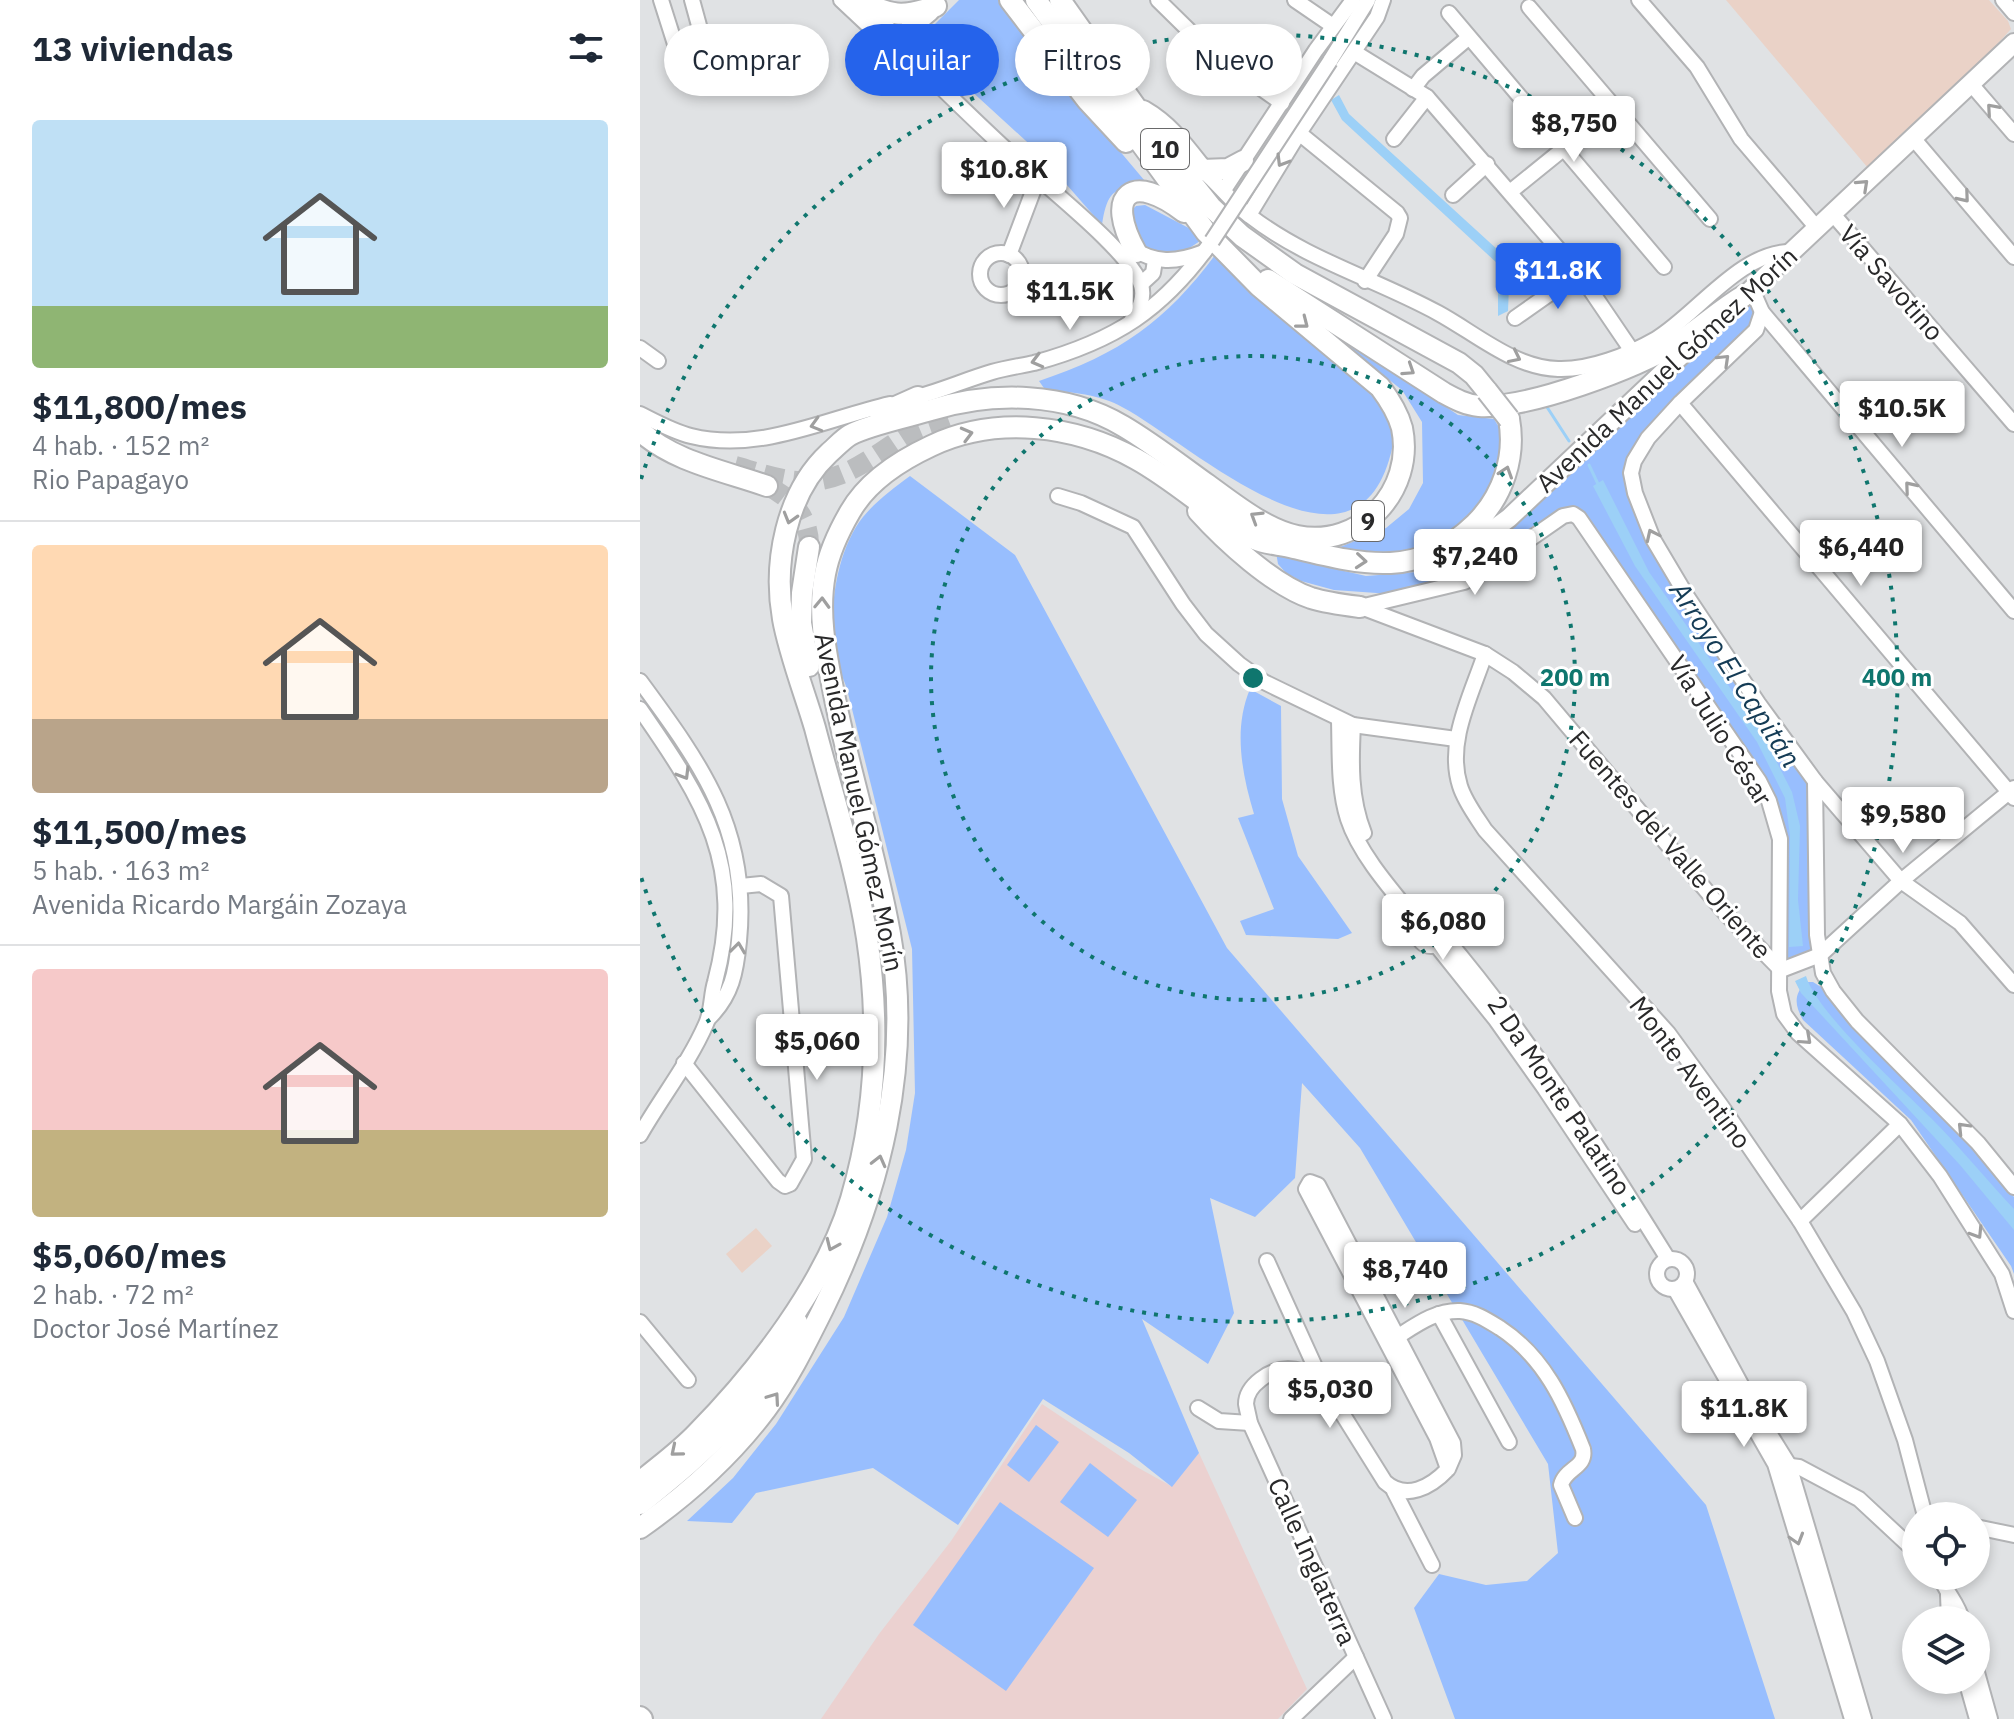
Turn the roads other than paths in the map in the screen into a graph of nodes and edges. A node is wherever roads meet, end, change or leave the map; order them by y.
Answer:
1 (661, 0) edge
2 (692, 0) edge
3 (841, 0) edge
4 (859, 0) edge
5 (1010, 0) edge
6 (1036, 0) edge
7 (1158, 0) edge
8 (1295, 0) edge
9 (1353, 0) edge
10 (1368, 0) edge
11 (1383, 0) edge
12 (1639, 0) edge
13 (2003, 0) edge
14 (938, 3) edge
15 (1068, 3) edge
16 (1529, 7) dead end
17 (1449, 13) dead end
18 (2014, 13) edge
19 (871, 24) edge
20 (881, 24) edge
21 (914, 24) edge
22 (1333, 26) junction
23 (1468, 38) junction
24 (2014, 43) edge
25 (1354, 52) junction
26 (1971, 84) junction
27 (1413, 89) junction
28 (952, 96) edge
29 (1427, 97) junction
30 (1282, 103) junction
31 (1135, 107) junction
32 (1615, 107) junction
33 (1299, 133) junction
34 (2014, 134) edge
35 (1913, 138) junction
36 (1394, 139) dead end
37 (1563, 148) junction
38 (1243, 161) junction
39 (1487, 164) junction
40 (1156, 166) junction
41 (1202, 170) junction
42 (1038, 178) junction
43 (1224, 190) junction
44 (1510, 192) junction
45 (1453, 195) dead end
46 (1832, 213) junction
47 (1249, 215) junction
48 (1710, 219) dead end
49 (1089, 223) junction
50 (1817, 228) junction
51 (1207, 242) junction
52 (1791, 252) junction
53 (1009, 255) dead end
54 (1146, 256) junction
55 (2014, 257) edge
56 (1664, 267) dead end
57 (1579, 273) junction
58 (1365, 281) junction
59 (1141, 284) junction
60 (1748, 292) junction
61 (1762, 312) junction
62 (1515, 318) dead end
63 (1127, 326) junction
64 (640, 348) edge
65 (1632, 351) junction
66 (658, 361) dead end
67 (918, 397) junction
68 (1680, 403) junction
69 (640, 414) edge
70 (951, 417) tunnel mouth
71 (2014, 424) edge
72 (640, 431) edge
73 (851, 434) junction
74 (1135, 458) junction
75 (724, 462) tunnel mouth
76 (1171, 482) junction
77 (767, 486) tunnel mouth
78 (1058, 496) dead end
79 (809, 547) tunnel mouth
80 (1440, 552) junction
81 (1405, 595) junction
82 (1360, 607) junction
83 (2014, 611) edge
84 (1405, 624) junction
85 (1485, 654) junction
86 (640, 681) edge
87 (640, 709) edge
88 (1346, 723) junction
89 (1456, 739) junction
90 (824, 762) junction
91 (1815, 781) junction
92 (2012, 793) edge
93 (1901, 881) junction
94 (741, 886) junction
95 (1820, 955) junction
96 (1781, 970) junction
97 (2014, 985) edge
98 (709, 1018) junction
99 (684, 1063) junction
100 (1900, 1124) junction
101 (640, 1135) edge
102 (2014, 1187) edge
103 (1800, 1221) junction
104 (1267, 1261) dead end
105 (1665, 1261) junction
106 (811, 1284) junction
107 (1680, 1286) junction
108 (2014, 1311) edge
109 (1439, 1314) junction
110 (640, 1322) edge
111 (1397, 1337) junction
112 (1320, 1378) junction
113 (688, 1380) dead end
114 (1198, 1408) dead end
115 (1250, 1423) junction
116 (1509, 1442) dead end
117 (1782, 1465) junction
118 (1448, 1469) junction
119 (640, 1482) edge
120 (1394, 1491) junction
121 (684, 1497) junction
122 (1921, 1502) edge
123 (640, 1504) edge
124 (1575, 1518) dead end
125 (640, 1528) edge
126 (1990, 1530) edge
127 (2014, 1535) edge
128 (1902, 1538) edge
129 (640, 1545) edge
130 (1432, 1565) dead end
131 (1946, 1590) edge
132 (1948, 1595) junction
133 (1948, 1606) edge
134 (1957, 1606) edge
135 (1356, 1657) junction
136 (1970, 1694) edge
137 (1983, 1694) edge
138 (1291, 1719) edge
139 (1384, 1719) edge
140 (1852, 1719) edge
141 (1864, 1719) edge
142 (1977, 1719) edge
143 (1990, 1719) edge

1 - 2 street
3 - 19 street
4 - 14 highway
4 - 20 street
5 - 40 highway
6 - 40 highway, 10
7 - 30 street
8 - 22 street
9 - 22 street
10 - 51 street, bridge
11 - 25 street
12 - 50 street
13 - 18 street
14 - 21 highway
15 - 31 highway, 10
16 - 32 street
17 - 23 street
22 - 30 street
23 - 27 street
23 - 37 street
24 - 26 main road, Avenida Manuel Gómez Morín / 9
25 - 27 street
25 - 33 street
34 -> 26 street
26 - 35 main road, Avenida Manuel Gómez Morín / 9
27 - 29 street
28 - 42 street
29 - 36 street
29 - 39 street
30 - 38 street
31 - 41 highway
80 -> 31 highway, 10, bridge
32 - 37 street
32 - 48 street
33 -> 47 street
33 - 58 street
46 -> 35 main road, Avenida Manuel Gómez Morín / 9
35 -> 55 street
37 - 44 street
37 - 56 street
38 - 41 highway
38 - 43 street
39 - 44 street
39 - 45 street
40 - 51 highway, 10
41 - 43 street
42 - 49 street
42 - 53 street
43 - 47 street
44 - 57 street
46 - 50 main road, Avenida Manuel Gómez Morín / 9
46 - 71 street, Vía Savotino
47 - 58 street
49 - 54 street
49 - 59 street
50 - 52 main road, Avenida Manuel Gómez Morín / 9
51 - 54 street
51 - 54 highway
51 -> 60 highway
51 - 63 street
51 -> 73 highway, Avenida Manuel Gómez Morín / 9
52 - 60 main road, Avenida Manuel Gómez Morín / 9
52 - 65 street
54 - 59 street
57 - 62 street
57 - 65 street
58 -> 65 street
59 - 63 street
60 - 61 street
60 - 80 main road, Avenida Manuel Gómez Morín / 9
68 -> 61 street
83 -> 61 street
63 -> 67 street
64 - 66 street
67 -> 69 street
67 - 73 highway
91 -> 68 street
68 - 92 street
70 - 74 highway
72 - 75 highway
72 - 77 highway
73 -> 90 highway, Avenida Manuel Gómez Morín / 9
74 - 76 highway, Avenida Manuel Gómez Morín / 9
121 -> 74 highway, Avenida Manuel Gómez Morín / 9
76 -> 80 highway, Avenida Manuel Gómez Morín / 9
76 - 82 highway
78 - 88 street
79 - 90 highway
81 - 82 street
81 - 84 street
81 - 96 street, Vía Julio César
82 - 84 street, Fuentes del Valle Oriente
84 - 85 street, Fuentes del Valle Oriente
85 - 89 street, Monte Aventino
85 - 96 street, Fuentes del Valle Oriente
86 - 94 street
87 -> 98 street
88 - 89 street
88 - 105 street, 2 Da Monte Palatino
89 - 103 street, Monte Aventino
90 -> 106 highway, Avenida Manuel Gómez Morín / 9
91 - 93 street
91 - 95 street
92 - 93 street
93 - 95 street
93 - 97 street
98 -> 94 street
94 - 99 street
95 - 96 street
102 -> 95 street
96 -> 100 street, Fuentes del Valle Oriente
98 - 99 street
99 - 101 street
100 - 103 street
100 -> 108 street, Fuentes del Valle Oriente
103 - 122 street, Monte Aventino
104 - 112 street
105 - 107 street
105 - 107 street
106 -> 119 highway, Avenida Manuel Gómez Morín / 9
106 - 123 highway
107 - 117 street
109 - 111 street
109 - 116 street
109 - 124 street
110 - 113 street
111 - 118 street
111 - 118 street
112 - 115 street, Calle Inglaterra
112 - 120 street
114 - 115 street
115 - 135 street, Calle Inglaterra
117 - 128 street
117 -> 140 street
117 - 141 street
118 - 120 street
120 - 130 street
121 - 125 highway, Avenida Manuel Gómez Morín / 9
121 - 129 highway
126 - 127 street
131 - 132 street
132 - 133 street
132 - 134 street
135 - 138 street
135 - 139 street, Calle Inglaterra
136 - 142 street
137 - 143 street

